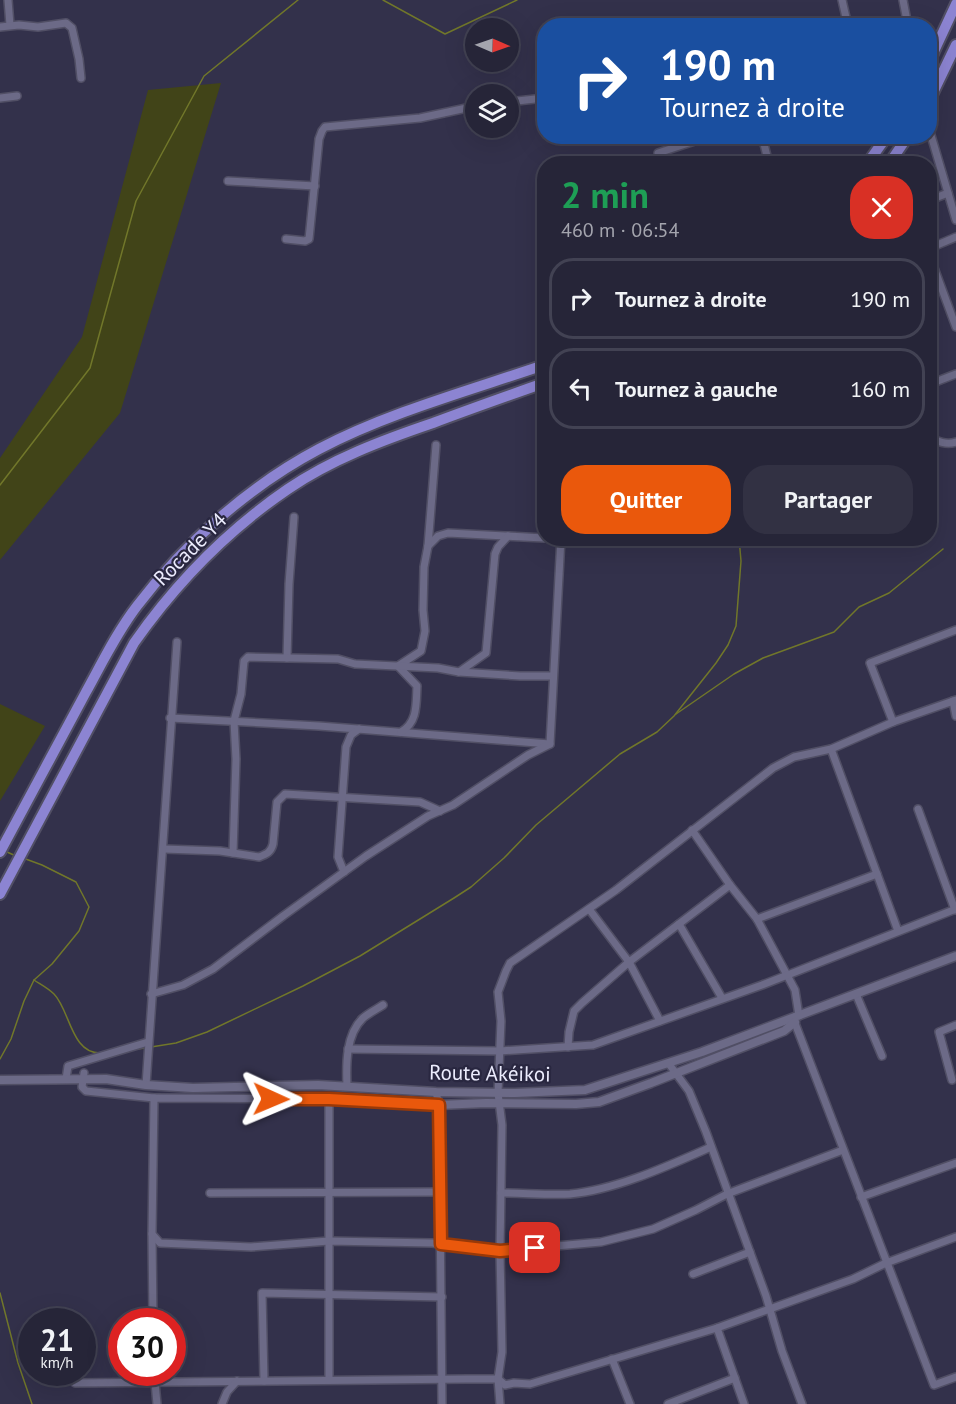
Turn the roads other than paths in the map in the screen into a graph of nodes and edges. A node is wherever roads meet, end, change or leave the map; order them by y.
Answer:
1 (8, 0) edge
2 (842, 0) edge
3 (903, 0) edge
4 (956, 4) edge
5 (846, 18) edge
6 (906, 18) edge
7 (10, 26) junction
8 (0, 27) edge
9 (937, 45) edge
10 (955, 53) edge
11 (81, 78) dead end
12 (937, 86) edge
13 (16, 96) dead end
14 (0, 98) edge
15 (537, 99) edge
16 (519, 101) edge
17 (465, 108) edge
18 (686, 144) edge
19 (934, 144) edge
20 (658, 153) dead end
21 (228, 181) dead end
22 (315, 186) junction
23 (948, 193) junction
24 (937, 197) edge
25 (956, 220) edge
26 (956, 237) edge
27 (286, 239) dead end
28 (937, 245) edge
29 (937, 276) edge
30 (956, 327) edge
31 (537, 366) edge
32 (956, 374) edge
33 (937, 381) edge
34 (537, 386) edge
35 (937, 441) edge
36 (956, 442) edge
37 (436, 445) dead end
38 (294, 517) dead end
39 (508, 536) junction
40 (537, 538) edge
41 (428, 546) junction
42 (559, 546) edge
43 (956, 630) edge
44 (177, 642) dead end
45 (287, 658) junction
46 (398, 666) junction
47 (459, 672) junction
48 (553, 676) junction
49 (954, 701) edge
50 (956, 716) edge
51 (170, 718) junction
52 (234, 721) junction
53 (893, 722) junction
54 (359, 729) junction
55 (400, 732) junction
56 (550, 744) junction
57 (831, 749) junction
58 (342, 798) junction
59 (918, 809) dead end
60 (440, 811) junction
61 (692, 830) junction
62 (164, 849) junction
63 (0, 852) edge
64 (233, 853) junction
65 (344, 873) junction
66 (877, 874) junction
67 (730, 885) junction
68 (2, 890) edge
69 (589, 909) junction
70 (956, 909) edge
71 (758, 919) junction
72 (679, 924) junction
73 (898, 932) junction
74 (956, 956) edge
75 (629, 962) junction
76 (785, 975) junction
77 (151, 994) junction
78 (856, 994) junction
79 (722, 998) junction
80 (383, 1005) dead end
81 (796, 1019) junction
82 (660, 1021) junction
83 (956, 1025) edge
84 (148, 1042) junction
85 (568, 1047) junction
86 (348, 1049) junction
87 (500, 1050) junction
88 (882, 1056) dead end
89 (669, 1064) junction
90 (676, 1073) junction
91 (83, 1076) junction
92 (66, 1079) junction
93 (0, 1080) edge
94 (952, 1080) dead end
95 (146, 1085) junction
96 (347, 1086) junction
97 (436, 1092) junction
98 (498, 1092) junction
99 (154, 1098) junction
100 (329, 1099) junction
101 (498, 1103) junction
102 (439, 1105) junction
103 (711, 1147) junction
104 (843, 1150) junction
105 (956, 1163) edge
106 (329, 1192) junction
107 (440, 1192) junction
108 (210, 1193) dead end
109 (501, 1193) junction
110 (727, 1194) junction
111 (861, 1197) junction
112 (152, 1234) junction
113 (956, 1236) edge
114 (329, 1241) junction
115 (441, 1244) junction
116 (500, 1251) junction
117 (750, 1252) junction
118 (886, 1263) junction
119 (693, 1274) dead end
120 (329, 1295) junction
121 (442, 1298) junction
122 (153, 1308) edge
123 (770, 1308) junction
124 (717, 1328) junction
125 (612, 1359) junction
126 (956, 1377) edge
127 (735, 1378) junction
128 (443, 1379) junction
129 (498, 1379) junction
130 (330, 1380) junction
131 (264, 1381) junction
132 (186, 1382) edge
133 (237, 1382) junction
134 (155, 1386) edge
135 (687, 1401) edge
136 (157, 1404) edge
137 (222, 1404) edge
138 (442, 1404) edge
139 (500, 1404) edge
140 (630, 1404) edge
141 (668, 1404) edge
142 (744, 1404) edge
143 (802, 1404) edge

1 - 7 street
2 - 5 street
3 - 6 street
4 - 9 highway
7 - 8 street
7 - 11 street
10 - 12 highway
13 - 14 street
15 - 16 street
17 - 22 street
18 - 20 street
19 - 23 street
21 - 22 street
22 - 27 street
23 - 24 street
23 - 25 street
26 - 28 street
29 - 30 street
31 - 63 highway, Rocade Y4
32 - 33 street
34 - 68 highway, Rocade Y4
35 - 36 street
37 - 41 street
38 - 45 street
39 - 40 street
39 - 41 street
39 - 47 street
41 - 46 street
42 - 48 street
43 - 53 street
44 - 51 street
45 - 46 street
45 - 52 street
46 - 47 street
46 - 55 street
47 - 48 street
48 - 56 street
49 - 50 street
49 - 53 street
51 - 52 street
51 - 62 street
52 - 54 street
52 - 64 street
53 - 57 street
54 - 55 street
54 - 58 street
55 - 56 street
56 - 60 street
57 - 61 street
57 - 66 street
58 - 60 street
58 - 64 street
58 - 65 street
59 - 70 street
60 - 65 street
61 - 67 street
61 - 69 street
62 - 64 street
62 - 77 street
65 - 77 street
66 - 71 street
66 - 73 street
67 - 71 street
67 - 72 street
69 - 75 street
69 - 87 street
70 - 73 street
71 - 76 street
72 - 75 street
72 - 79 street
73 - 76 street
74 - 78 street, Route Akéikoi
75 - 82 street
75 - 85 street
76 - 79 street
76 - 81 street
77 - 84 street
78 - 81 street, Route Akéikoi
78 - 88 street
79 - 82 street
80 - 86 street
81 - 89 street, Route Akéikoi
81 - 90 street, Route Akéikoi
81 - 104 street
82 - 85 street
83 - 94 street
84 - 92 street
84 - 95 street
85 - 87 street
86 - 87 street
86 - 96 street
87 - 98 street
89 - 90 street
89 - 98 street, Route Akéikoi
90 - 101 street, Route Akéikoi
90 - 103 street
91 - 92 street, Route Akéikoi
91 - 95 street, Route Akéikoi
91 - 99 street
92 - 93 street, Route Akéikoi
95 - 96 street, Route Akéikoi
96 - 97 street, Route Akéikoi
97 - 98 street, Route Akéikoi
97 - 102 street
98 - 101 street
99 - 100 street
99 - 112 street
100 - 102 street
100 - 106 street
101 - 102 street, Route Akéikoi
101 - 109 street
102 - 107 street
103 - 109 street
103 - 110 street
104 - 110 street
104 - 111 street
105 - 111 street
106 - 107 street
106 - 108 street
106 - 114 street
107 - 115 street
109 - 116 street
110 - 116 street
110 - 117 street
111 - 118 street
112 - 114 street
112 - 122 street
113 - 118 street
114 - 115 street
114 - 120 street
115 - 116 street
115 - 121 street
116 - 129 street
117 - 119 street
117 - 123 street
118 - 123 street
118 - 126 street
120 - 121 street
120 - 130 street
120 - 131 street
121 - 128 street
123 - 124 street
123 - 143 street
124 - 125 street
124 - 127 street
125 - 129 street
125 - 140 street
127 - 135 street
127 - 142 street
128 - 129 street
128 - 130 street
128 - 138 street
129 - 139 street
130 - 131 street
131 - 133 street
132 - 133 street
133 - 137 street
134 - 136 street
135 - 141 street

